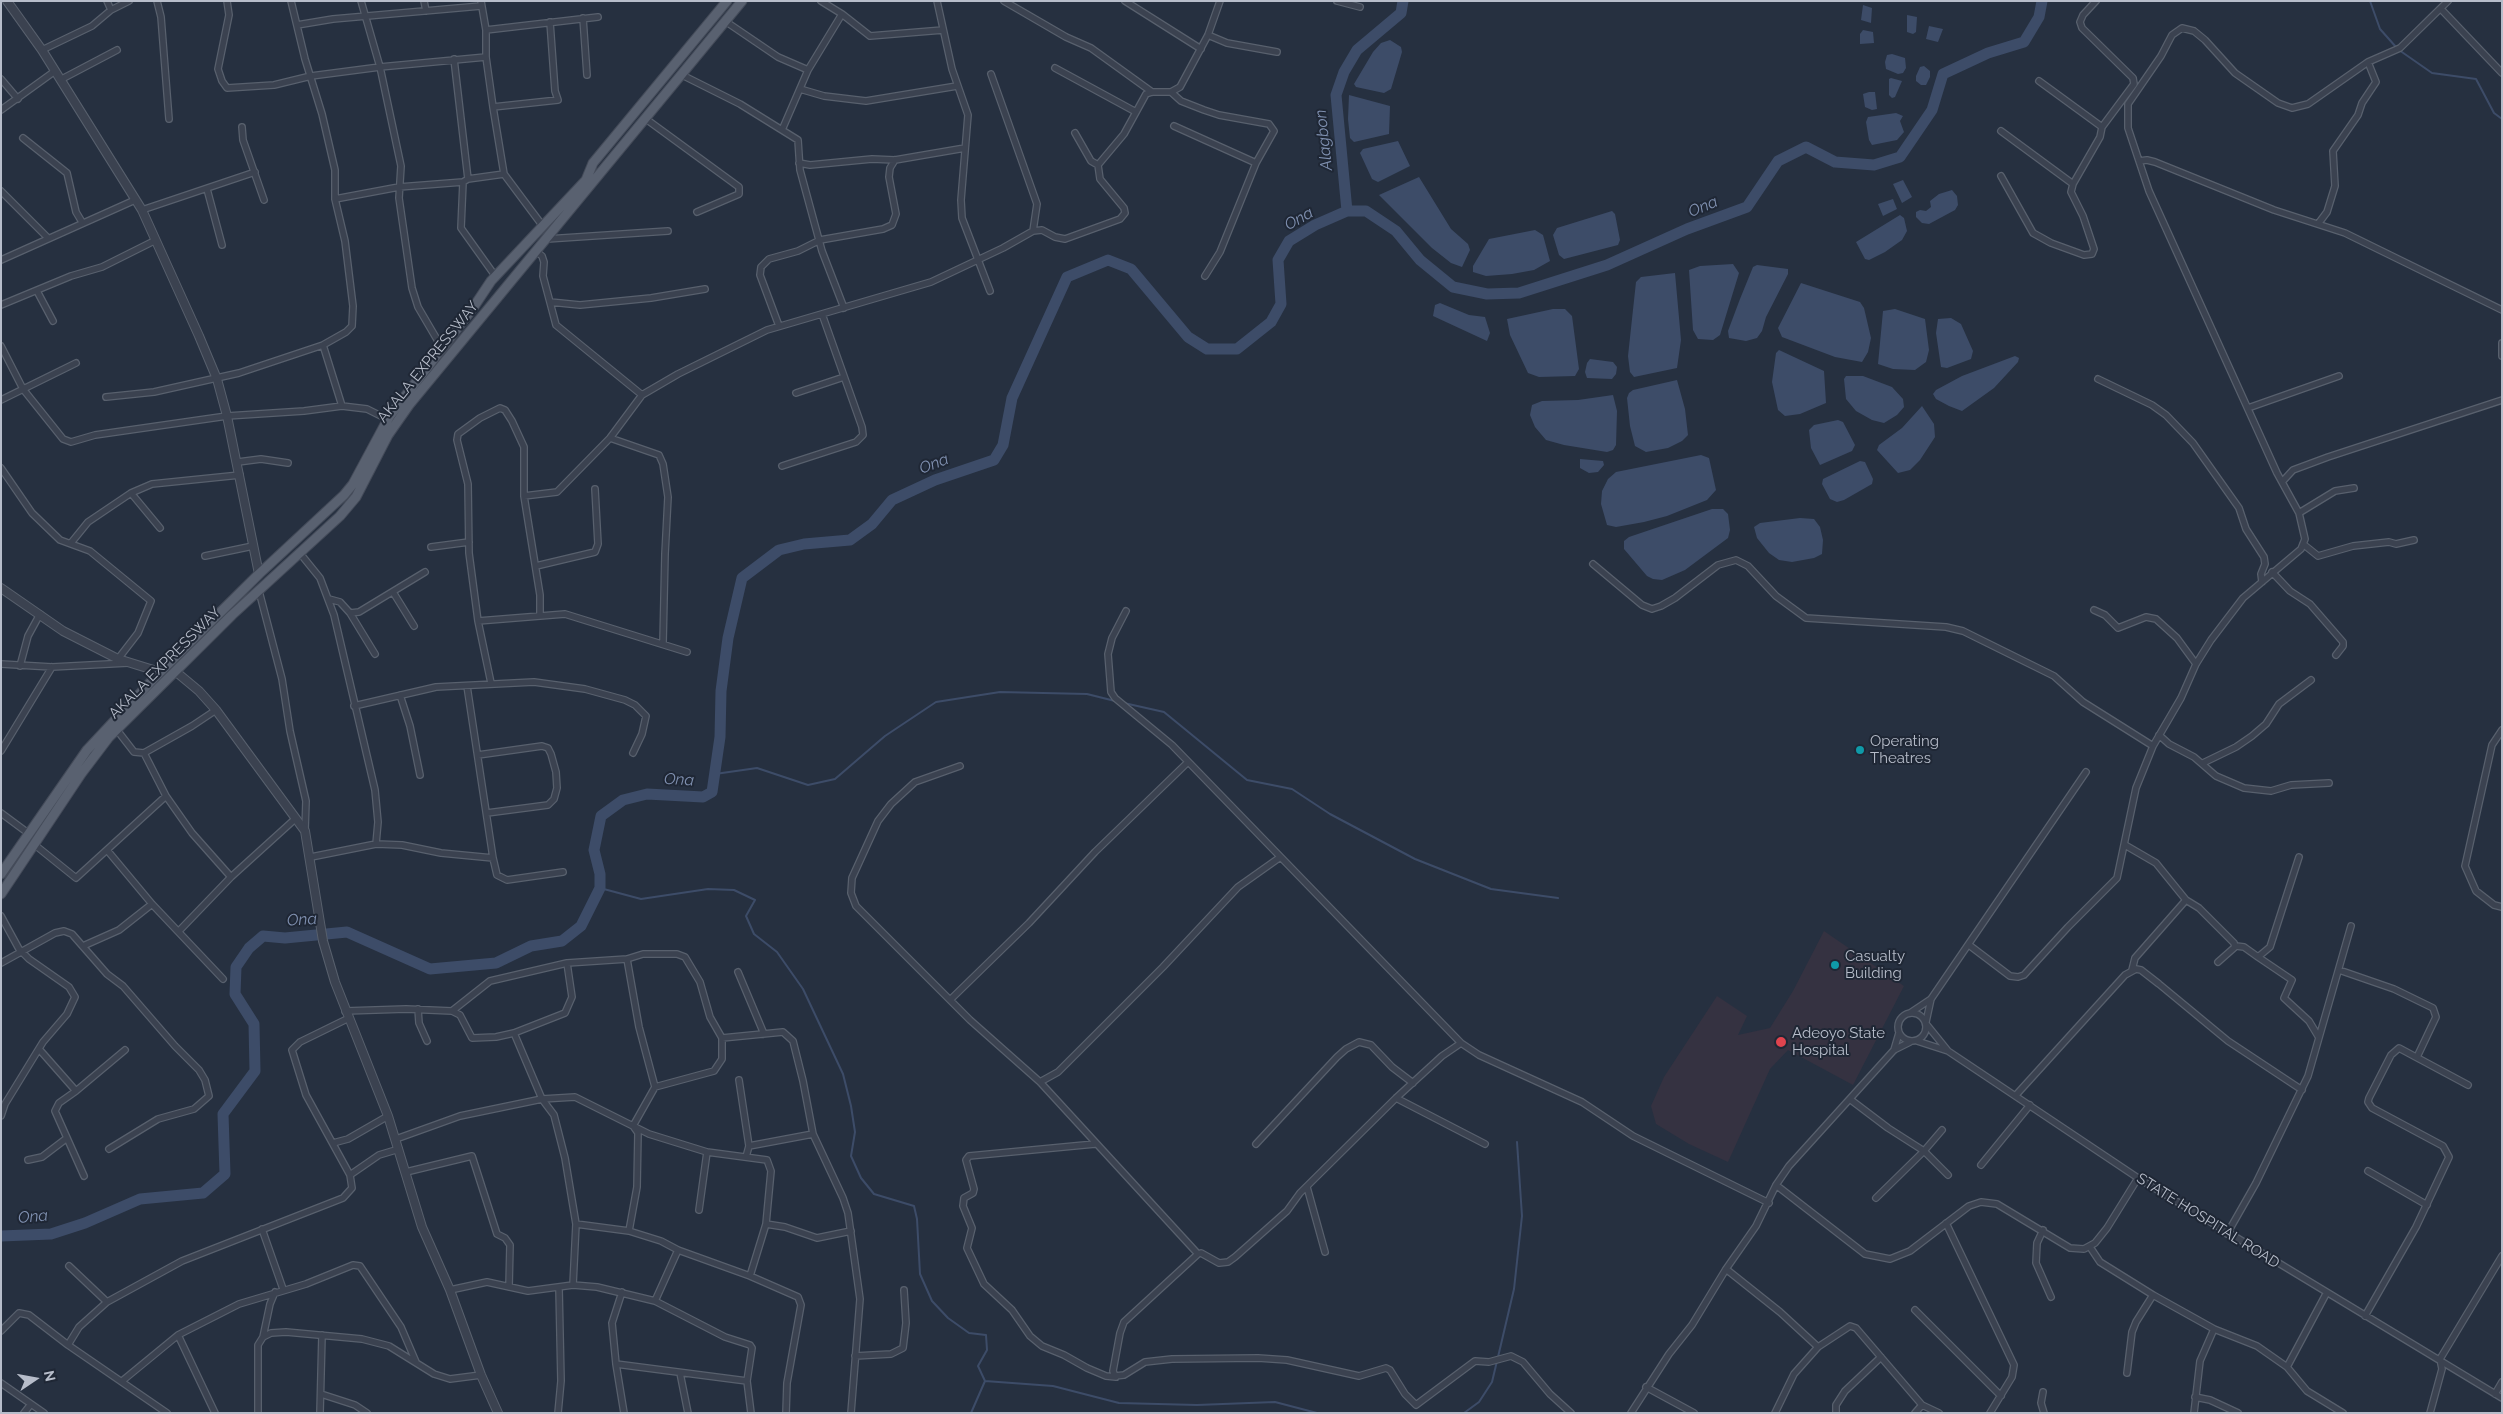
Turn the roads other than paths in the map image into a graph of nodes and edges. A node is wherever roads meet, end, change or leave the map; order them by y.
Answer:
1 (7, 1) edge
2 (107, 1) edge
3 (130, 1) edge
4 (157, 1) edge
5 (227, 1) edge
6 (291, 1) edge
7 (361, 1) edge
8 (424, 1) edge
9 (727, 1) edge
10 (742, 1) edge
11 (820, 1) edge
12 (936, 1) edge
13 (1004, 1) edge
14 (1125, 1) edge
15 (1220, 1) edge
16 (1337, 1) edge
17 (2096, 1) edge
18 (2448, 1) edge
19 (481, 4) edge
20 (1360, 7) dead end
21 (111, 10) junction
22 (2441, 10) junction
23 (426, 11) junction
24 (842, 14) junction
25 (365, 17) junction
26 (598, 17) dead end
27 (583, 18) junction
28 (725, 21) junction
29 (550, 22) junction
30 (297, 26) junction
31 (486, 30) junction
32 (943, 30) junction
33 (1208, 36) junction
34 (1201, 49) junction
35 (42, 50) junction
36 (117, 50) dead end
37 (1277, 52) dead end
38 (486, 57) junction
39 (454, 59) junction
40 (2368, 62) junction
41 (380, 67) junction
42 (1055, 68) dead end
43 (2500, 68) edge
44 (808, 70) junction
45 (55, 71) junction
46 (991, 74) dead end
47 (587, 75) dead end
48 (682, 75) junction
49 (311, 76) junction
50 (1, 79) edge
51 (60, 80) junction
52 (2039, 81) dead end
53 (957, 86) junction
54 (800, 89) junction
55 (1152, 92) junction
56 (1171, 92) junction
57 (18, 99) junction
58 (2116, 106) junction
59 (493, 107) junction
60 (1, 110) edge
61 (2128, 110) junction
62 (1136, 112) junction
63 (646, 118) junction
64 (169, 119) dead end
65 (1174, 126) dead end
66 (242, 127) dead end
67 (2102, 127) junction
68 (782, 130) junction
69 (2001, 131) dead end
70 (1075, 133) dead end
71 (23, 138) dead end
72 (965, 148) junction
73 (895, 160) junction
74 (2139, 161) junction
75 (799, 163) junction
76 (1256, 163) junction
77 (1098, 165) junction
78 (255, 172) junction
79 (504, 174) junction
80 (2001, 176) dead end
81 (466, 180) junction
82 (2073, 184) junction
83 (207, 189) junction
84 (400, 189) junction
85 (1, 191) edge
86 (335, 199) junction
87 (135, 200) junction
88 (264, 200) dead end
89 (142, 210) junction
90 (697, 212) dead end
91 (82, 222) junction
92 (2318, 224) junction
93 (542, 225) junction
94 (668, 231) dead end
95 (1034, 231) junction
96 (48, 238) junction
97 (546, 239) junction
98 (156, 240) junction
99 (820, 240) junction
100 (222, 245) dead end
101 (537, 252) junction
102 (513, 257) junction
103 (1, 260) edge
104 (976, 261) junction
105 (524, 268) junction
106 (1205, 276) dead end
107 (493, 279) junction
108 (509, 285) junction
109 (704, 289) dead end
110 (37, 291) junction
111 (990, 291) dead end
112 (550, 302) junction
113 (1, 305) edge
114 (844, 308) junction
115 (2502, 310) edge
116 (822, 314) junction
117 (53, 321) dead end
118 (779, 326) junction
119 (2502, 343) edge
120 (323, 345) junction
121 (1, 346) edge
122 (442, 348) junction
123 (2502, 356) edge
124 (76, 362) dead end
125 (2339, 376) dead end
126 (844, 377) junction
127 (217, 379) junction
128 (2098, 379) dead end
129 (23, 389) junction
130 (796, 393) dead end
131 (642, 395) junction
132 (106, 397) dead end
133 (1, 400) edge
134 (2502, 400) edge
135 (342, 406) junction
136 (2248, 408) junction
137 (227, 416) junction
138 (387, 419) junction
139 (610, 438) junction
140 (238, 462) junction
141 (288, 463) dead end
142 (782, 466) dead end
143 (1, 468) edge
144 (240, 475) junction
145 (2282, 482) junction
146 (2354, 488) dead end
147 (595, 489) dead end
148 (131, 493) junction
149 (524, 496) junction
150 (2299, 514) junction
151 (160, 528) dead end
152 (2414, 540) dead end
153 (469, 542) junction
154 (71, 543) junction
155 (2303, 544) junction
156 (253, 546) junction
157 (431, 547) dead end
158 (299, 552) junction
159 (205, 556) dead end
160 (1593, 564) dead end
161 (536, 566) junction
162 (425, 572) dead end
163 (2272, 572) junction
164 (259, 574) junction
165 (2262, 582) junction
166 (1, 588) edge
167 (259, 591) junction
168 (393, 592) junction
169 (329, 599) junction
170 (2094, 610) dead end
171 (1126, 611) dead end
172 (350, 613) junction
173 (40, 614) junction
174 (540, 615) junction
175 (478, 621) junction
176 (414, 626) dead end
177 (663, 643) junction
178 (687, 652) dead end
179 (375, 654) dead end
180 (2336, 655) dead end
181 (118, 659) junction
182 (130, 663) junction
183 (1, 664) edge
184 (2196, 664) junction
185 (20, 666) junction
186 (52, 667) junction
187 (175, 671) junction
188 (160, 672) junction
189 (2312, 680) dead end
190 (491, 683) junction
191 (467, 686) junction
192 (400, 695) junction
193 (354, 706) junction
194 (216, 710) junction
195 (117, 730) junction
196 (2502, 730) edge
197 (2159, 735) junction
198 (2153, 746) junction
199 (1, 751) edge
200 (633, 752) dead end
201 (144, 753) junction
202 (478, 755) junction
203 (1188, 762) junction
204 (2202, 763) junction
205 (960, 766) dead end
206 (73, 768) junction
207 (2086, 772) dead end
208 (81, 774) junction
209 (420, 775) dead end
210 (2329, 784) dead end
211 (166, 796) junction
212 (1, 813) edge
213 (486, 814) junction
214 (295, 819) junction
215 (305, 831) junction
216 (28, 833) junction
217 (376, 844) junction
218 (35, 845) junction
219 (2125, 845) junction
220 (107, 850) junction
221 (311, 857) junction
222 (2299, 857) dead end
223 (493, 858) junction
224 (1279, 858) junction
225 (563, 872) dead end
226 (1, 874) edge
227 (231, 878) junction
228 (1, 894) edge
229 (2186, 900) junction
230 (152, 904) junction
231 (2502, 907) edge
232 (1, 916) edge
233 (2352, 926) dead end
234 (179, 931) junction
235 (1969, 945) junction
236 (82, 946) junction
237 (2236, 946) junction
238 (21, 951) junction
239 (2258, 957) junction
240 (627, 959) junction
241 (1, 962) edge
242 (2218, 962) dead end
243 (567, 963) junction
244 (2132, 970) junction
245 (2339, 970) junction
246 (738, 972) dead end
247 (223, 979) dead end
248 (951, 999) junction
249 (1931, 999) junction
250 (418, 1010) junction
251 (452, 1011) junction
252 (1910, 1013) junction
253 (347, 1014) junction
254 (1926, 1024) junction
255 (514, 1033) junction
256 (1899, 1033) junction
257 (764, 1034) junction
258 (2318, 1036) junction
259 (722, 1038) junction
260 (427, 1041) dead end
261 (1913, 1042) junction
262 (1461, 1043) junction
263 (39, 1049) junction
264 (124, 1050) dead end
265 (1894, 1050) junction
266 (1948, 1051) junction
267 (2417, 1057) junction
268 (739, 1080) dead end
269 (1040, 1082) junction
270 (1413, 1083) junction
271 (2468, 1085) dead end
272 (655, 1087) junction
273 (2302, 1090) junction
274 (76, 1091) junction
275 (2016, 1095) junction
276 (1396, 1098) junction
277 (542, 1100) junction
278 (1851, 1100) junction
279 (2030, 1105) junction
280 (1, 1116) edge
281 (388, 1116) junction
282 (633, 1126) junction
283 (1942, 1130) dead end
284 (813, 1134) junction
285 (67, 1138) junction
286 (396, 1139) junction
287 (333, 1143) junction
288 (1095, 1144) junction
289 (1256, 1144) dead end
290 (1485, 1144) dead end
291 (749, 1146) junction
292 (109, 1148) dead end
293 (399, 1148) junction
294 (1924, 1151) junction
295 (707, 1152) junction
296 (746, 1157) junction
297 (28, 1160) dead end
298 (1980, 1165) dead end
299 (2368, 1171) dead end
300 (406, 1172) junction
301 (350, 1175) junction
302 (1948, 1175) dead end
303 (84, 1176) dead end
304 (2138, 1178) junction
305 (1776, 1185) junction
306 (1306, 1187) junction
307 (1876, 1198) dead end
308 (1769, 1203) junction
309 (2427, 1205) junction
310 (699, 1210) dead end
311 (1946, 1223) junction
312 (576, 1224) junction
313 (766, 1224) junction
314 (262, 1229) junction
315 (2043, 1230) junction
316 (629, 1231) junction
317 (851, 1231) junction
318 (2227, 1234) junction
319 (2090, 1247) junction
320 (678, 1250) junction
321 (1325, 1252) dead end
322 (1198, 1254) junction
323 (2502, 1256) edge
324 (69, 1266) dead end
325 (1726, 1269) junction
326 (750, 1276) junction
327 (573, 1285) junction
328 (509, 1287) junction
329 (559, 1288) junction
330 (283, 1289) junction
331 (450, 1290) junction
332 (904, 1290) dead end
333 (275, 1292) junction
334 (622, 1292) junction
335 (2326, 1294) junction
336 (2153, 1295) junction
337 (2051, 1297) dead end
338 (655, 1301) junction
339 (108, 1302) junction
340 (1915, 1310) dead end
341 (2365, 1316) junction
342 (2214, 1329) junction
343 (1, 1331) edge
344 (178, 1335) junction
345 (322, 1335) junction
346 (263, 1337) junction
347 (68, 1345) junction
348 (1818, 1347) junction
349 (855, 1356) junction
350 (1881, 1357) junction
351 (2440, 1360) junction
352 (416, 1362) junction
353 (616, 1364) junction
354 (2287, 1367) junction
355 (680, 1373) junction
356 (2127, 1373) dead end
357 (481, 1374) junction
358 (1116, 1377) junction
359 (122, 1381) junction
360 (748, 1381) junction
361 (2502, 1382) edge
362 (1, 1383) edge
363 (1646, 1387) junction
364 (2043, 1392) dead end
365 (321, 1394) junction
366 (2495, 1394) junction
367 (2001, 1396) junction
368 (2195, 1397) junction
369 (2502, 1398) edge
370 (31, 1404) junction
371 (1922, 1404) junction
372 (24, 1413) edge
373 (44, 1413) edge
374 (167, 1413) edge
375 (215, 1413) edge
376 (258, 1413) edge
377 (320, 1413) edge
378 (367, 1413) edge
379 (498, 1413) edge
380 (558, 1413) edge
381 (624, 1413) edge
382 (688, 1413) edge
383 (751, 1413) edge
384 (786, 1413) edge
385 (851, 1413) edge
386 (1571, 1413) edge
387 (1631, 1413) edge
388 (1694, 1413) edge
389 (1775, 1413) edge
390 (1836, 1413) edge
391 (1915, 1413) edge
392 (1939, 1413) edge
393 (1990, 1413) edge
394 (2044, 1413) edge
395 (2194, 1413) edge
396 (2238, 1413) edge
397 (2343, 1413) edge
398 (2430, 1413) edge

1 - 35 street
2 - 21 street
3 - 21 street
4 - 64 street
5 - 49 street
6 - 30 street
7 - 25 street
8 - 23 street
9 - 93 main road, AKALA EXPRESSWAY
10 - 28 main road, AKALA EXPRESSWAY
11 - 24 street
12 - 32 street
13 - 55 street
14 - 34 street
15 - 33 street
16 - 20 street
17 - 58 street
18 - 22 street
19 - 23 street
19 - 31 street
21 - 35 street
22 - 40 street
22 - 43 street
23 - 25 street
24 - 32 street
24 - 44 street
25 - 30 street
25 - 41 street
26 - 27 street
27 - 29 street
27 - 47 street
28 - 44 street
28 - 48 main road, AKALA EXPRESSWAY
29 - 31 street
29 - 59 street
30 - 49 street
31 - 38 street
32 - 53 street
33 - 34 street
33 - 37 street
34 - 56 street
35 - 45 street
36 - 51 street
38 - 39 street
38 - 59 street
39 - 41 street
39 - 81 street
40 - 61 street
40 - 92 street
41 - 49 street
41 - 84 street
42 - 62 street
44 - 54 street
45 - 51 street
45 - 57 street
46 - 95 street
48 - 63 main road, AKALA EXPRESSWAY
48 - 68 street
49 - 86 street
50 - 57 street
51 - 87 street
52 - 67 street
53 - 54 street
53 - 72 street
54 - 68 street
55 - 56 street
55 - 62 street
56 - 76 street
57 - 60 street
58 - 61 street
58 - 67 street
59 - 79 street
61 - 74 street
62 - 77 street
63 - 90 street
63 - 97 main road, AKALA EXPRESSWAY
65 - 76 street
66 - 78 street
67 - 82 street
68 - 75 street
69 - 82 street
70 - 77 street
71 - 91 street
72 - 73 street
72 - 104 street
73 - 75 street
73 - 99 street
74 - 92 street
74 - 136 street
75 - 99 street
76 - 106 street
77 - 95 street
78 - 83 street
78 - 88 street
79 - 81 street
79 - 93 street
80 - 82 street
81 - 84 street
81 - 107 street
83 - 89 street
83 - 100 street
84 - 86 street
84 - 122 street
85 - 96 street
86 - 120 street
87 - 89 street
87 - 91 street
89 - 98 street
91 - 96 street
92 - 115 street
93 - 102 main road, AKALA EXPRESSWAY
94 - 97 street
95 - 104 street
96 - 103 street
97 - 101 main road, AKALA EXPRESSWAY
98 - 110 street
98 - 127 street
99 - 114 street
99 - 118 street
101 - 105 main road, AKALA EXPRESSWAY
101 - 112 street
102 - 105 main road
102 - 107 main road, AKALA EXPRESSWAY
104 - 111 street
104 - 114 street
105 - 108 main road, AKALA EXPRESSWAY
107 - 108 main road
107 - 122 main road, AKALA EXPRESSWAY
108 - 158 main road, AKALA EXPRESSWAY
109 - 112 street
110 - 113 street
110 - 117 street
112 - 131 street
114 - 116 street
116 - 118 street
116 - 126 street
118 - 131 street
119 - 123 street
120 - 127 street
120 - 135 street
121 - 129 street
122 - 138 main road, AKALA EXPRESSWAY
124 - 129 street
125 - 136 street
126 - 130 street
126 - 142 street
127 - 132 street
127 - 137 street
128 - 165 street
129 - 133 street
129 - 137 street
131 - 139 street
134 - 145 street
135 - 137 street
135 - 138 street
136 - 145 street
137 - 140 street
138 - 164 main road, AKALA EXPRESSWAY
139 - 149 street
139 - 177 street
140 - 141 street
140 - 144 street
143 - 154 street
144 - 148 street
144 - 156 street
145 - 150 street
146 - 150 street
147 - 161 street
148 - 151 street
148 - 154 street
149 - 153 street
149 - 161 street
150 - 155 street
152 - 155 street
153 - 157 street
153 - 175 street
154 - 181 street
155 - 163 street
156 - 159 street
156 - 164 street
158 - 167 main road, AKALA EXPRESSWAY
158 - 169 street
160 - 198 street
161 - 174 street
162 - 168 street
163 - 165 street
163 - 180 street
164 - 188 main road, AKALA EXPRESSWAY
165 - 184 street
166 - 173 street
167 - 187 main road, AKALA EXPRESSWAY
167 - 215 street
168 - 172 street
168 - 176 street
169 - 172 street
169 - 193 street
170 - 184 street
171 - 203 street
172 - 179 street
173 - 181 street
173 - 185 street
174 - 175 street
174 - 177 street
175 - 190 street
177 - 178 street
181 - 182 street
182 - 186 street
182 - 188 street
183 - 185 street
184 - 197 street
185 - 186 street
186 - 199 street
187 - 194 street
187 - 195 main road, AKALA EXPRESSWAY
188 - 206 main road, AKALA EXPRESSWAY
189 - 204 street
190 - 191 street
190 - 200 street
191 - 192 street
191 - 202 street
192 - 193 street
192 - 209 street
193 - 217 street
194 - 201 street
194 - 214 street
195 - 201 street
195 - 208 main road, AKALA EXPRESSWAY
196 - 231 street
197 - 198 street
197 - 204 street
198 - 219 street
201 - 211 street
202 - 213 street
202 - 213 street
203 - 224 street
203 - 248 street
204 - 210 street
205 - 248 street
206 - 208 main road
206 - 216 main road, AKALA EXPRESSWAY
207 - 235 street
208 - 218 main road, AKALA EXPRESSWAY
211 - 220 street
211 - 227 street
212 - 216 street
213 - 223 street
214 - 215 street
214 - 227 street
215 - 221 street
216 - 226 main road, AKALA EXPRESSWAY
217 - 221 street
217 - 223 street
218 - 220 street
218 - 228 main road, AKALA EXPRESSWAY
219 - 229 street
219 - 235 street
220 - 230 street
221 - 253 street
222 - 239 street
223 - 225 street
224 - 262 street
224 - 269 street
227 - 234 street
229 - 237 street
229 - 244 street
230 - 234 street
230 - 236 street
232 - 238 street
233 - 245 street
234 - 247 street
235 - 249 street
236 - 238 street
236 - 292 street
237 - 239 street
237 - 242 street
238 - 241 street
238 - 263 street
239 - 258 street
240 - 243 street
240 - 259 street
240 - 272 street
243 - 251 street
243 - 255 street
244 - 273 street
244 - 275 street
245 - 258 street
245 - 267 street
246 - 257 street
248 - 269 street
249 - 252 street
249 - 254 street
250 - 251 street
250 - 253 street
250 - 260 street
251 - 255 street
252 - 254 street
252 - 256 street
253 - 281 street
253 - 287 street
254 - 261 street
254 - 266 street, STATE HOSPITAL ROAD
255 - 277 street
256 - 261 street
256 - 265 street
257 - 259 street
257 - 284 street
258 - 273 street
259 - 272 street
261 - 265 street
261 - 266 street
262 - 270 street
262 - 308 street
263 - 274 street
263 - 280 street
264 - 274 street
265 - 278 street
266 - 275 street, STATE HOSPITAL ROAD
267 - 271 street
267 - 309 street
268 - 291 street
269 - 288 street
270 - 276 street
270 - 289 street
272 - 282 street
273 - 318 street
274 - 285 street
275 - 279 street, STATE HOSPITAL ROAD
276 - 290 street
276 - 306 street
277 - 282 street
277 - 286 street
277 - 312 street
278 - 294 street
278 - 305 street
279 - 298 street
279 - 304 street, STATE HOSPITAL ROAD
281 - 286 street
281 - 287 street
282 - 295 street
282 - 316 street
283 - 294 street
284 - 291 street
284 - 317 street
285 - 297 street
285 - 303 street
286 - 293 street
287 - 301 street
288 - 322 street
288 - 358 street
291 - 296 street
293 - 300 street
293 - 301 street
294 - 302 street
294 - 307 street
295 - 296 street
295 - 310 street
296 - 313 street
299 - 309 street
300 - 328 street
300 - 331 street
301 - 314 street
304 - 318 street, STATE HOSPITAL ROAD
304 - 319 street
305 - 308 street
305 - 311 street
306 - 321 street
306 - 322 street
308 - 325 street
309 - 341 street
311 - 315 street
311 - 367 street
312 - 316 street
312 - 327 street
313 - 317 street
313 - 326 street
314 - 330 street
314 - 339 street
315 - 319 street
315 - 337 street
316 - 320 street
317 - 349 street
318 - 335 street, STATE HOSPITAL ROAD
319 - 336 street
320 - 326 street
320 - 338 street
322 - 358 street
323 - 351 street
324 - 339 street
325 - 348 street
325 - 363 street
326 - 384 street
327 - 329 street
327 - 334 street
328 - 329 street
328 - 331 street
329 - 380 street
330 - 333 street
330 - 352 street
331 - 357 street
332 - 349 street
333 - 344 street
333 - 346 street
334 - 338 street
334 - 353 street
335 - 341 street, STATE HOSPITAL ROAD
335 - 354 street
336 - 342 street
336 - 356 street
338 - 360 street
339 - 347 street
340 - 367 street
341 - 351 street, STATE HOSPITAL ROAD
342 - 354 street
342 - 368 street
343 - 347 street
344 - 359 street
344 - 375 street
345 - 346 street
345 - 352 street
345 - 365 street
346 - 376 street
347 - 359 street
348 - 350 street
348 - 389 street
349 - 385 street
350 - 371 street
350 - 390 street
351 - 366 street, STATE HOSPITAL ROAD
351 - 398 street
352 - 357 street
353 - 355 street
353 - 381 street
354 - 397 street
355 - 360 street
355 - 382 street
357 - 379 street
358 - 386 street
359 - 374 street
360 - 383 street
361 - 366 street
362 - 370 street
363 - 387 street
363 - 388 street
364 - 394 street
365 - 377 street
365 - 378 street
366 - 369 street, STATE HOSPITAL ROAD
367 - 393 street
368 - 395 street
368 - 396 street
370 - 372 street
370 - 373 street
371 - 391 street
371 - 392 street

